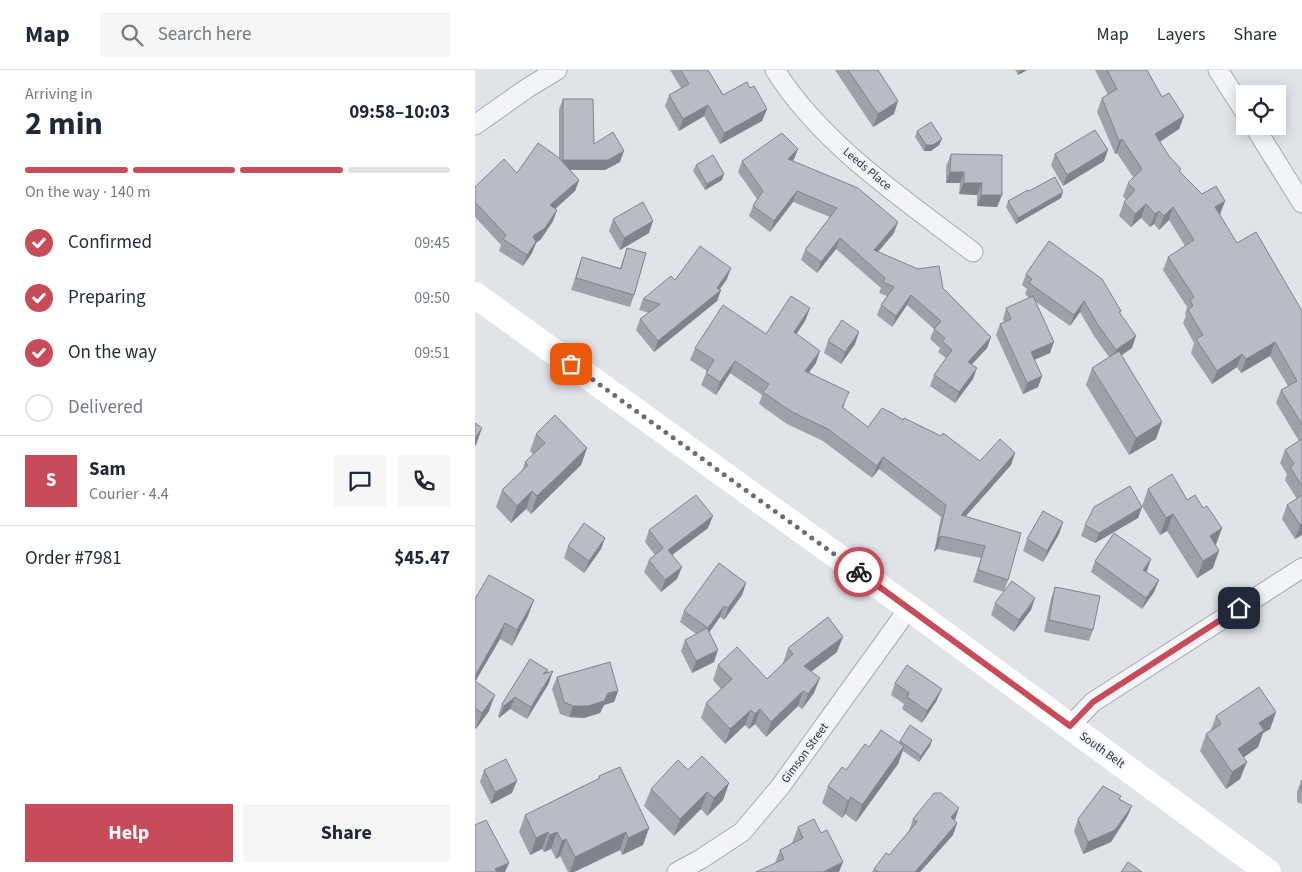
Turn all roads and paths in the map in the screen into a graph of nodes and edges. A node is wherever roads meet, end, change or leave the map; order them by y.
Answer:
1 (557, 70) edge
2 (775, 70) edge
3 (1218, 70) edge
4 (1236, 98) edge
5 (475, 125) edge
6 (1260, 135) edge
7 (1302, 203) edge
8 (973, 252) dead end
9 (475, 295) edge
10 (1302, 568) edge
11 (909, 608) junction
12 (1070, 726) junction
13 (1255, 868) edge
14 (677, 872) edge

1 - 5 street
2 - 8 street, Leeds Place
3 - 4 street
6 - 7 street
9 - 11 street, South Belt
10 - 12 street
11 - 12 street, South Belt
11 - 14 street, Gimson Street
12 - 13 street, South Belt

